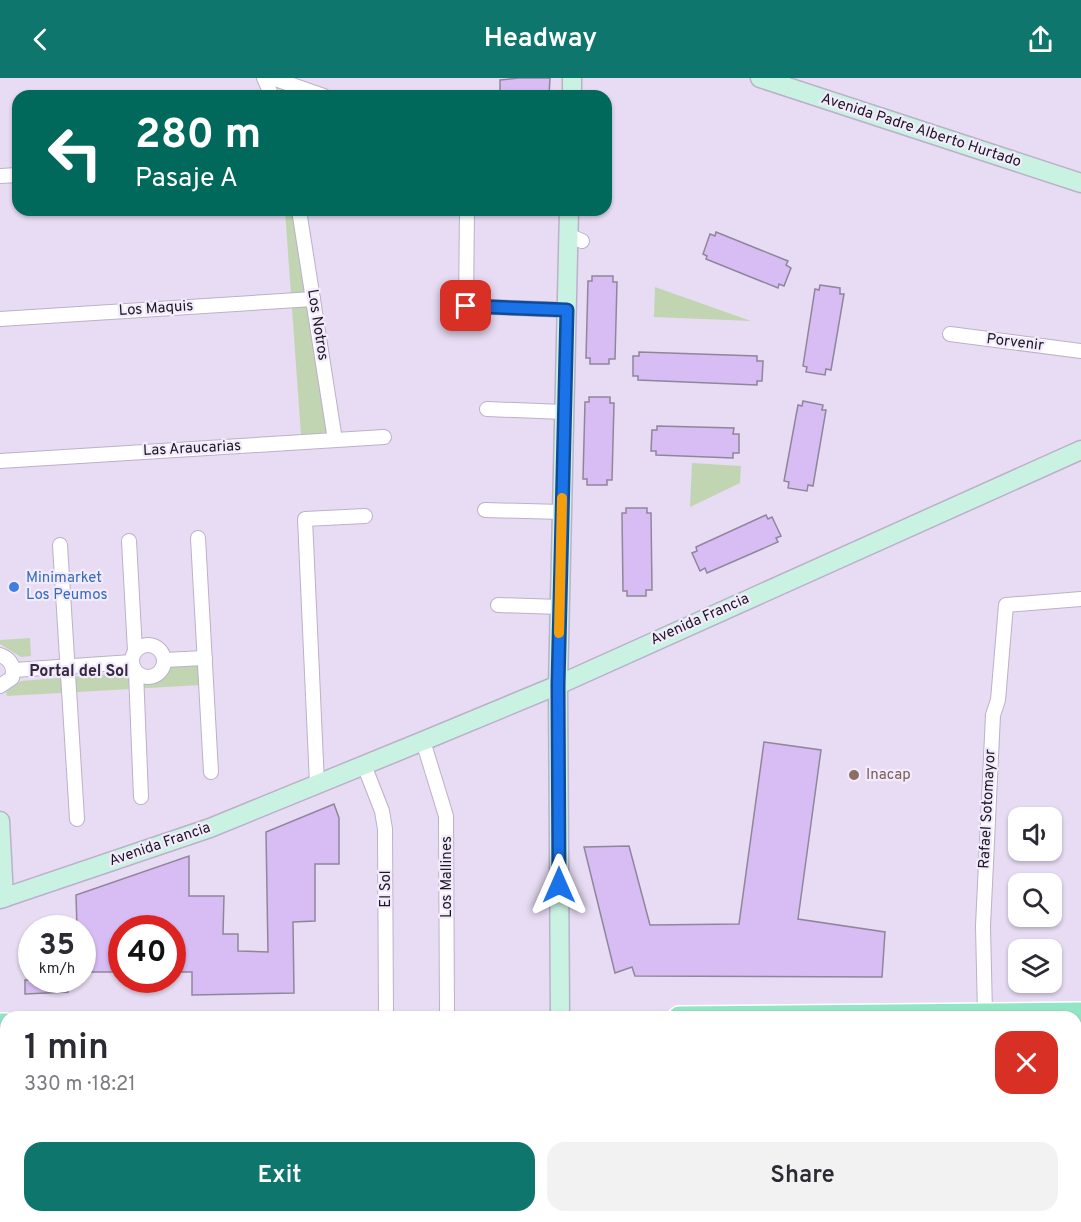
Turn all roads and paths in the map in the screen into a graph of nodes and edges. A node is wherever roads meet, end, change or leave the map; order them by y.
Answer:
1 (272, 78) edge
2 (772, 80) edge
3 (307, 90) edge
4 (1081, 183) edge
5 (299, 216) edge
6 (467, 216) edge
7 (570, 216) edge
8 (313, 299) junction
9 (567, 310) junction
10 (0, 319) edge
11 (950, 334) dead end
12 (1081, 351) edge
13 (487, 409) dead end
14 (564, 412) junction
15 (384, 437) dead end
16 (335, 440) junction
17 (1081, 450) edge
18 (0, 460) edge
19 (485, 510) dead end
20 (562, 512) junction
21 (365, 516) dead end
22 (198, 538) dead end
23 (129, 541) dead end
24 (60, 545) dead end
25 (1081, 599) edge
26 (498, 605) dead end
27 (560, 607) junction
28 (0, 655) edge
29 (205, 658) junction
30 (164, 660) junction
31 (134, 662) junction
32 (67, 666) junction
33 (14, 670) junction
34 (558, 685) junction
35 (0, 686) edge
36 (423, 741) junction
37 (364, 765) junction
38 (211, 772) dead end
39 (317, 784) junction
40 (141, 798) dead end
41 (77, 819) dead end
42 (0, 821) edge
43 (2, 898) edge
44 (386, 1011) edge
45 (447, 1011) edge
46 (560, 1011) edge
47 (984, 1011) edge

1 - 3 street
2 - 4 street, Avenida Padre Alberto Hurtado
5 - 8 street, Los Notros
6 - 9 street
7 - 9 street
8 - 10 street, Los Maquis
8 - 16 street, Los Notros
9 - 14 street
11 - 12 street, Porvenir
13 - 14 street
14 - 20 street
15 - 16 street, Las Araucarias
16 - 18 street, Las Araucarias
17 - 34 street, Avenida Francia
19 - 20 street
20 - 27 street
21 - 39 street
22 - 29 street
23 - 31 street
24 - 32 street
25 - 47 street, Rafael Sotomayor
26 - 27 street
27 - 34 street
28 - 33 street
29 - 30 street
29 - 38 street
30 - 31 street
30 - 31 street
31 - 32 street
31 - 40 street
32 - 33 street
32 - 41 street
33 - 35 street
34 - 36 street, Avenida Francia
34 - 46 street
36 - 37 street, Avenida Francia
36 - 45 street, Los Mallines
37 - 39 street, Avenida Francia
37 - 44 street, El Sol
39 - 43 street, Avenida Francia
42 - 43 street

